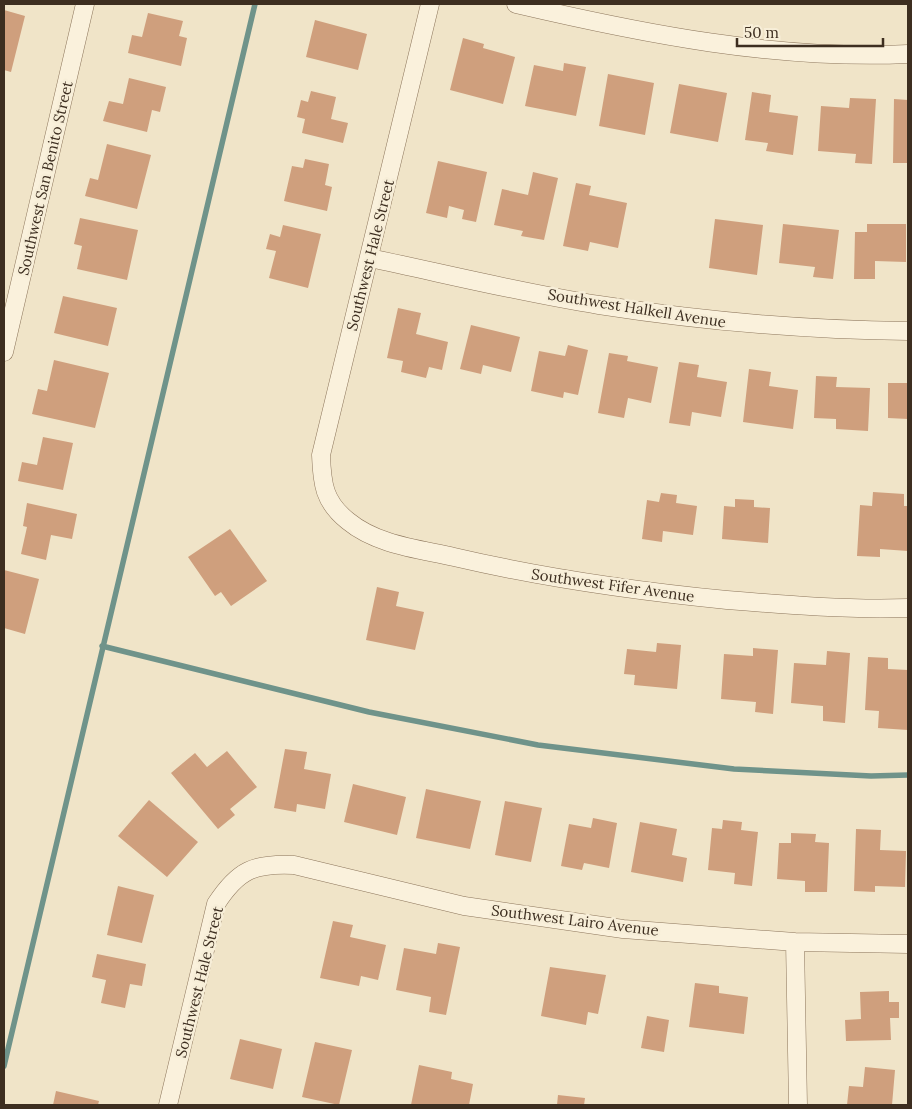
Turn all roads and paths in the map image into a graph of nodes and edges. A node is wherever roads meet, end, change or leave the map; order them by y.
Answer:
1 (85, 4) edge
2 (430, 4) edge
3 (516, 4) edge
4 (908, 54) edge
5 (370, 258) junction
6 (908, 331) edge
7 (4, 352) edge
8 (332, 506) joint
9 (908, 608) edge
10 (249, 871) joint
11 (795, 942) junction
12 (908, 944) edge
13 (168, 1105) edge
14 (798, 1105) edge

1 - 7 street, Southwest San Benito Street
2 - 5 street, Southwest Hale Street
3 - 4 street
5 - 6 street, Southwest Halkell Avenue
5 - 8 street, Southwest Hale Street
8 - 9 street, Southwest Fifer Avenue
10 - 11 street, Southwest Lairo Avenue
10 - 13 street, Southwest Hale Street
11 - 12 street, Southwest Lairo Avenue
11 - 14 street

